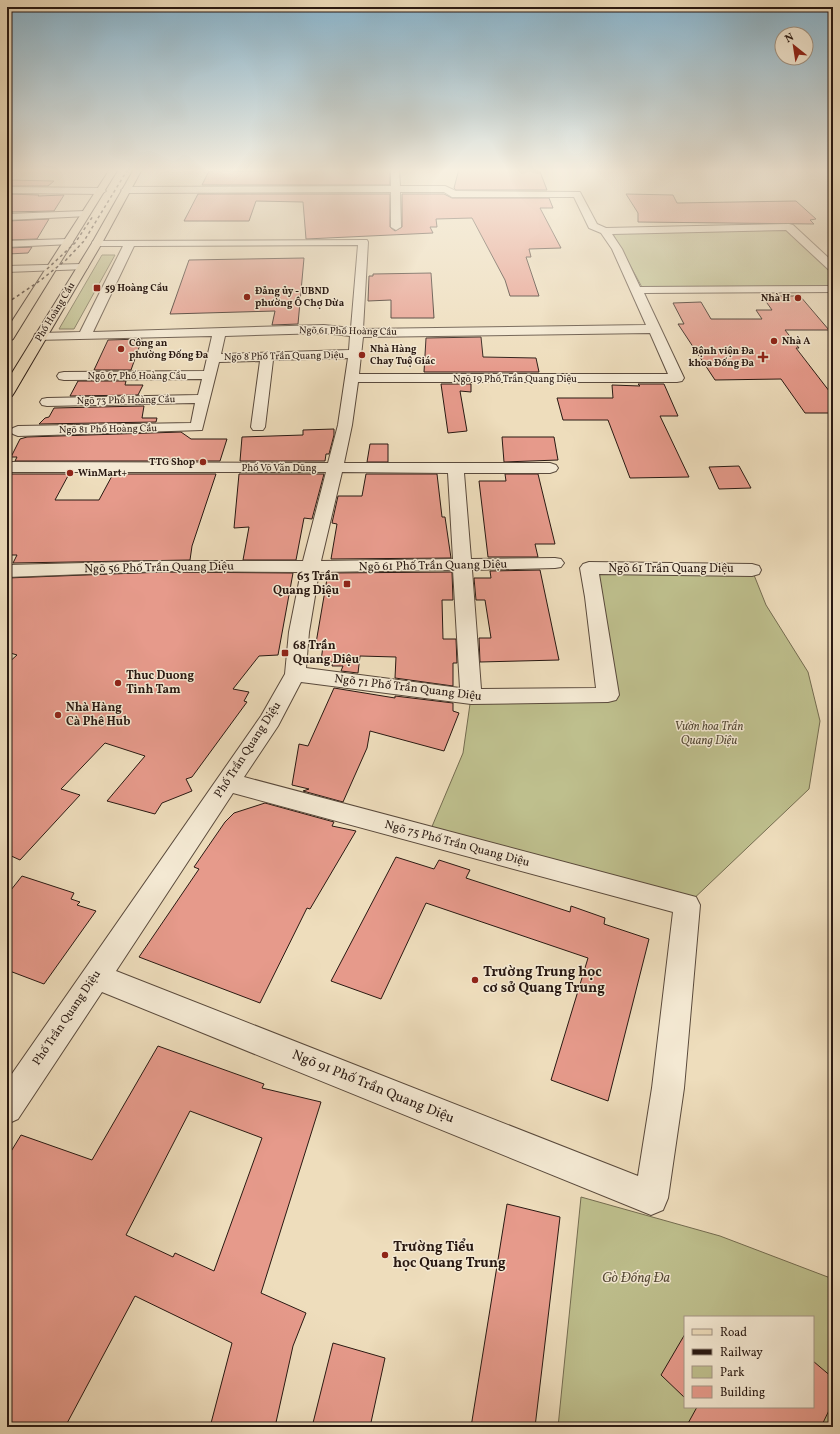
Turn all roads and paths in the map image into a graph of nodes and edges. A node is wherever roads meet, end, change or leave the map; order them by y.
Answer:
1 (72, 236) edge
2 (101, 236) edge
3 (608, 236) edge
4 (799, 236) edge
5 (68, 242) junction
6 (97, 243) junction
7 (130, 243) junction
8 (7, 244) edge
9 (52, 268) junction
10 (82, 268) junction
11 (833, 268) edge
12 (7, 269) edge
13 (833, 289) edge
14 (637, 290) junction
15 (655, 329) junction
16 (220, 331) junction
17 (357, 333) junction
18 (85, 335) junction
19 (40, 336) junction
20 (7, 339) edge
21 (355, 354) junction
22 (267, 357) junction
23 (214, 358) junction
24 (210, 375) junction
25 (64, 376) dead end
26 (352, 378) junction
27 (7, 393) edge
28 (204, 399) junction
29 (47, 402) dead end
30 (258, 427) dead end
31 (18, 431) dead end
32 (7, 466) edge
33 (456, 468) junction
34 (550, 468) dead end
35 (334, 469) junction
36 (554, 563) dead end
37 (464, 566) junction
38 (311, 567) junction
39 (589, 568) joint
40 (752, 570) dead end
41 (7, 571) edge
42 (295, 674) junction
43 (472, 697) junction
44 (227, 782) junction
45 (96, 976) junction
46 (7, 1108) edge
47 (651, 1198) joint

1 - 5 main road
2 - 6 main road, Phố Hoàng Cầu
3 - 14 street
4 - 11 street
5 - 8 street
5 - 9 main road
6 - 7 street
6 - 10 main road, Phố Hoàng Cầu
7 - 17 street, Phố Trần Quang Diệu
7 - 18 street
9 - 10 street
9 - 12 street
9 - 20 main road
10 - 19 main road, Phố Hoàng Cầu
13 - 14 street
14 - 15 street
15 - 17 street, Ngõ 61 Phố Hoàng Cầu
15 - 26 street, Ngõ 19 Phố Trần Quang Diệu
16 - 17 street, Ngõ 61 Phố Hoàng Cầu
16 - 18 street, Ngõ 61 Phố Hoàng Cầu
16 - 23 street
17 - 21 street, Phố Trần Quang Diệu
18 - 19 street, Ngõ 61 Phố Hoàng Cầu
19 - 27 main road, Phố Hoàng Cầu
21 - 22 street, Ngõ 8 Phố Trần Quang Diệu
21 - 26 street, Phố Trần Quang Diệu
22 - 23 street, Ngõ 8 Phố Trần Quang Diệu
22 - 30 street
23 - 24 street
24 - 25 street, Ngõ 67 Phố Hoàng Cầu
24 - 28 street
26 - 35 street, Phố Trần Quang Diệu
28 - 29 street, Ngõ 73 Phố Hoàng Cầu
28 - 31 street, Ngõ 81 Phố Hoàng Cầu
32 - 35 street, Phố Võ Văn Dũng
33 - 34 street, Phố Võ Văn Dũng
33 - 35 street, Phố Võ Văn Dũng
33 - 37 street
35 - 38 street, Phố Trần Quang Diệu
36 - 37 street, Ngõ 61 Phố Trần Quang Diệu
37 - 38 street, Ngõ 61 Phố Trần Quang Diệu
37 - 43 street
38 - 41 street, Ngõ 56 Phố Trần Quang Diệu
38 - 42 street, Phố Trần Quang Diệu
39 - 40 street, Ngõ 61 Trần Quang Diệu
39 - 43 street, Ngõ 71 Phố Trần Quang Diệu
42 - 43 street, Ngõ 71 Phố Trần Quang Diệu
42 - 44 street, Phố Trần Quang Diệu
44 - 45 street, Phố Trần Quang Diệu
44 - 47 street, Ngõ 75 Phố Trần Quang Diệu
45 - 46 street, Phố Trần Quang Diệu
45 - 47 street, Ngõ 91 Phố Trần Quang Diệu

